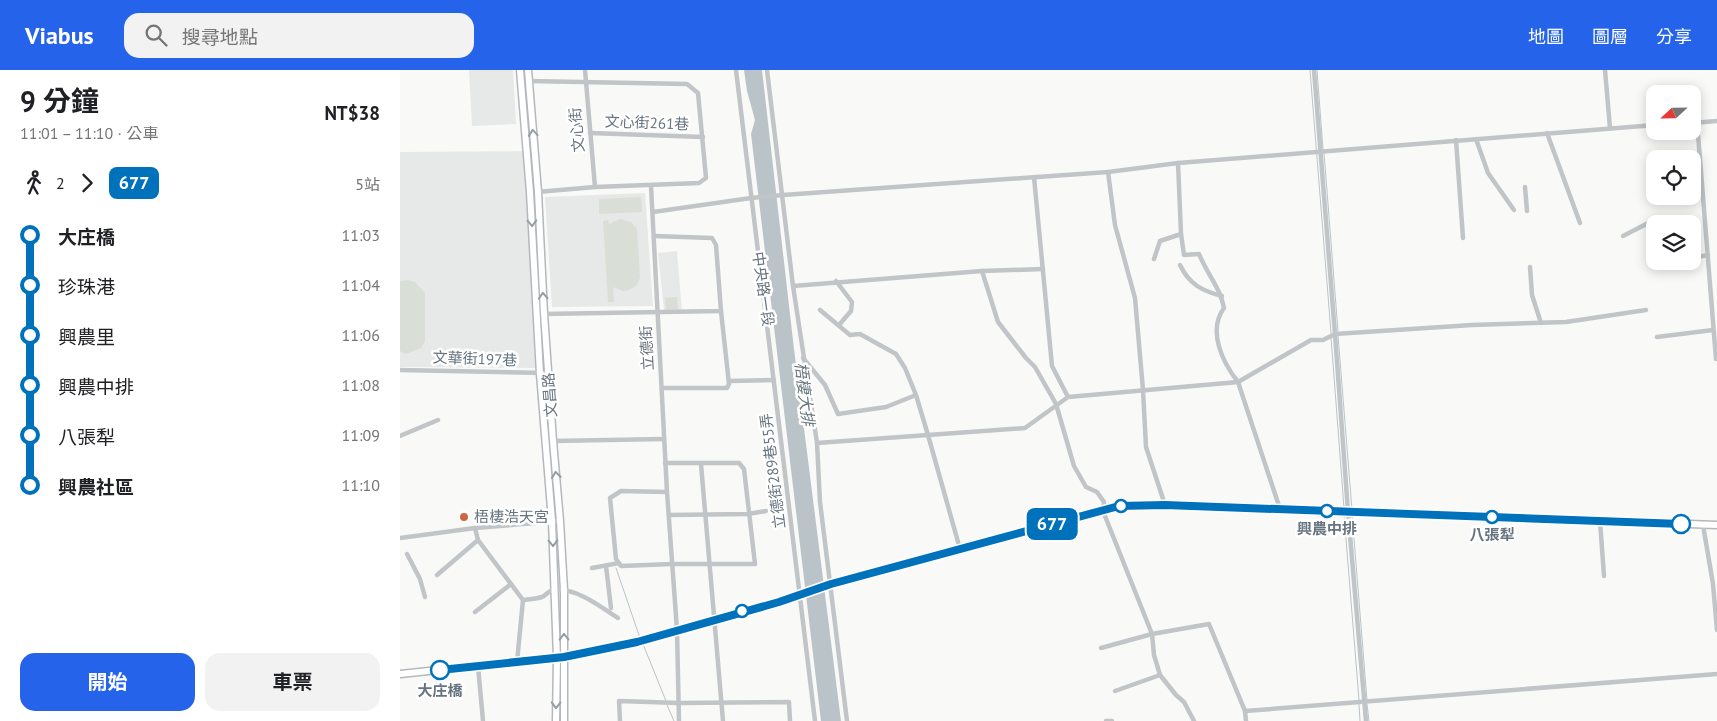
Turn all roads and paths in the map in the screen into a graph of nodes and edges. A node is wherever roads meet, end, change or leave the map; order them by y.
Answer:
1 (520, 70) edge
2 (528, 70) edge
3 (585, 70) edge
4 (736, 70) edge
5 (767, 70) edge
6 (1314, 70) edge
7 (1605, 70) edge
8 (528, 81) junction
9 (586, 82) junction
10 (1717, 121) edge
11 (1701, 122) edge
12 (1646, 126) edge
13 (1610, 128) junction
14 (590, 133) junction
15 (1547, 133) junction
16 (703, 138) junction
17 (1476, 139) junction
18 (1456, 140) junction
19 (1697, 140) edge
20 (1321, 151) junction
21 (1178, 163) junction
22 (1108, 172) junction
23 (1034, 177) junction
24 (651, 186) junction
25 (595, 187) junction
26 (1525, 187) dead end
27 (534, 192) junction
28 (782, 195) junction
29 (751, 198) junction
30 (1514, 210) dead end
31 (653, 212) junction
32 (1527, 212) dead end
33 (1580, 224) dead end
34 (1646, 224) edge
35 (1181, 234) junction
36 (654, 236) junction
37 (1623, 236) dead end
38 (1463, 238) dead end
39 (1708, 255) junction
40 (1701, 256) edge
41 (1154, 259) dead end
42 (1180, 265) dead end
43 (1530, 266) dead end
44 (1043, 269) junction
45 (982, 271) junction
46 (836, 281) junction
47 (793, 286) junction
48 (1222, 296) junction
49 (820, 310) dead end
50 (1646, 310) dead end
51 (721, 311) junction
52 (657, 312) junction
53 (540, 314) junction
54 (1541, 323) junction
55 (839, 324) junction
56 (1713, 330) junction
57 (1335, 334) junction
58 (1657, 337) dead end
59 (803, 357) junction
60 (1716, 359) edge
61 (400, 370) edge
62 (549, 373) junction
63 (540, 374) junction
64 (774, 380) junction
65 (729, 381) junction
66 (1238, 382) junction
67 (662, 388) junction
68 (1143, 390) junction
69 (916, 395) junction
70 (1068, 397) junction
71 (1056, 404) junction
72 (438, 420) dead end
73 (400, 436) edge
74 (928, 436) junction
75 (664, 439) junction
76 (549, 441) junction
77 (817, 443) junction
78 (665, 463) junction
79 (701, 464) junction
80 (667, 492) junction
81 (1165, 505) junction
82 (1280, 509) junction
83 (1103, 510) junction
84 (766, 511) dead end
85 (1348, 512) junction
86 (748, 514) junction
87 (669, 515) junction
88 (704, 515) junction
89 (552, 521) junction
90 (560, 521) junction
91 (1600, 521) junction
92 (1703, 524) junction
93 (1717, 525) edge
94 (475, 528) junction
95 (400, 538) edge
96 (478, 540) junction
97 (960, 549) junction
98 (407, 554) dead end
99 (619, 563) junction
100 (672, 564) junction
101 (710, 564) junction
102 (606, 566) junction
103 (592, 568) dead end
104 (437, 575) dead end
105 (1604, 576) dead end
106 (511, 584) junction
107 (828, 585) junction
108 (554, 590) junction
109 (564, 590) junction
110 (802, 594) junction
111 (425, 597) dead end
112 (523, 600) junction
113 (611, 608) dead end
114 (475, 612) dead end
115 (618, 618) dead end
116 (714, 620) junction
117 (677, 630) junction
118 (1717, 630) edge
119 (1152, 634) junction
120 (1101, 648) dead end
121 (564, 657) junction
122 (556, 658) junction
123 (517, 662) junction
124 (478, 666) junction
125 (400, 674) edge
126 (1717, 674) edge
127 (1160, 675) junction
128 (1115, 691) dead end
129 (1364, 701) junction
130 (721, 702) junction
131 (679, 703) junction
132 (1245, 710) junction
133 (484, 721) edge
134 (556, 721) edge
135 (564, 721) edge
136 (620, 721) edge
137 (679, 721) edge
138 (722, 721) edge
139 (790, 721) edge
140 (815, 721) edge
141 (847, 721) edge
142 (1106, 721) edge
143 (1112, 721) edge
144 (1194, 721) edge
145 (1246, 721) edge
146 (1366, 721) edge

1 - 27 street, 文昌路
2 - 8 street, 文昌路
3 - 9 street, 文心街
4 - 29 street, 中央路一段
5 - 28 street
6 - 20 street
7 - 13 street
8 - 9 street
27 -> 8 street, 文昌路
9 - 14 street, 文心街
9 - 16 street
10 - 11 street
12 - 13 street
13 - 15 street
14 - 16 street, 文心街261巷
14 - 25 street, 文心街
15 - 17 street
15 - 33 street
16 - 24 street
17 - 18 street
17 - 30 street
18 - 20 street
18 - 38 street
19 - 39 street
20 - 21 street
20 - 57 street
21 - 22 street
21 - 35 street
22 - 23 street
22 - 68 street
23 - 28 street
23 - 44 street
24 - 25 street
24 - 31 street, 立德街
25 - 27 street
26 - 32 street
27 - 53 street, 文昌路
28 - 29 street
28 - 47 street
29 - 31 street
29 - 64 street, 中央路一段
31 - 36 street, 立德街
34 - 37 street
35 - 41 street
35 - 48 street
36 - 51 street
36 - 52 street, 立德街
39 - 40 street
39 - 56 street
42 - 48 street
43 - 54 street
44 - 45 street
44 - 70 street
45 - 46 street
45 - 71 street
46 - 47 street
46 - 55 street
47 - 59 street
48 - 66 street
49 - 55 street
50 - 54 street
51 - 52 street
51 - 65 street
52 - 53 street
52 - 67 street, 立德街
53 - 62 street, 文昌路
53 - 63 street, 文昌路
54 - 57 street
55 - 69 street
56 - 58 street
56 - 60 street
57 - 66 street
57 - 85 street
59 - 69 street
59 - 77 street
61 - 63 street, 文華街197巷
62 - 63 street, 文華街197巷
62 - 76 street, 文昌路
63 - 76 street, 文昌路
64 - 65 street
64 - 110 street, 立德街289巷55弄
65 - 67 street
66 - 68 street
66 - 82 street
67 - 75 street, 立德街
68 - 70 street
68 - 81 street
69 - 74 street
70 - 71 street
71 - 74 street
71 - 83 street
72 - 73 street
74 - 77 street
74 - 97 street
75 - 76 street
75 - 78 street, 立德街
76 - 89 street, 文昌路
90 -> 76 street, 文昌路
77 - 107 street
78 - 79 street
78 - 80 street, 立德街
79 - 86 street
79 - 88 street
80 - 87 street, 立德街
80 - 99 street
81 - 82 street
81 - 83 street
82 - 85 street
83 - 97 street
83 - 119 street
84 - 86 street
85 - 91 street
85 - 129 street
86 - 88 street
86 - 101 street
87 - 88 street
87 - 100 street, 立德街
88 - 101 street
89 - 90 street
89 - 94 street
89 -> 108 street, 文昌路
90 - 109 street, 文昌路
91 - 92 street
91 - 105 street
92 - 93 street
92 - 118 street
94 - 95 street
94 - 96 street
96 - 104 street
96 - 106 street
97 - 107 street
98 - 111 street
99 - 100 street
99 - 102 street
100 - 101 street
100 - 117 street, 立德街
101 - 116 street
102 - 103 street
102 - 113 street
106 - 112 street
106 - 114 street
107 - 110 street
107 - 141 street
108 - 109 street
108 - 112 street
108 - 122 street, 文昌路
109 - 115 street
121 -> 109 street, 文昌路
110 - 116 street
110 - 140 street, 立德街289巷55弄
112 - 123 street
116 - 117 street
116 - 130 street
117 - 121 street
117 - 131 street, 立德街
119 - 120 street
119 - 127 street
119 - 132 street
121 - 122 street
121 - 135 street, 文昌路
122 - 123 street
122 -> 134 street, 文昌路
123 - 124 street
124 - 125 street
124 - 133 street
126 - 129 street
127 - 128 street
127 - 144 street
129 - 132 street
129 - 146 street
130 - 131 street
130 - 138 street
130 - 139 street
131 - 136 street
131 - 137 street, 立德街
132 - 145 street
142 - 143 street

